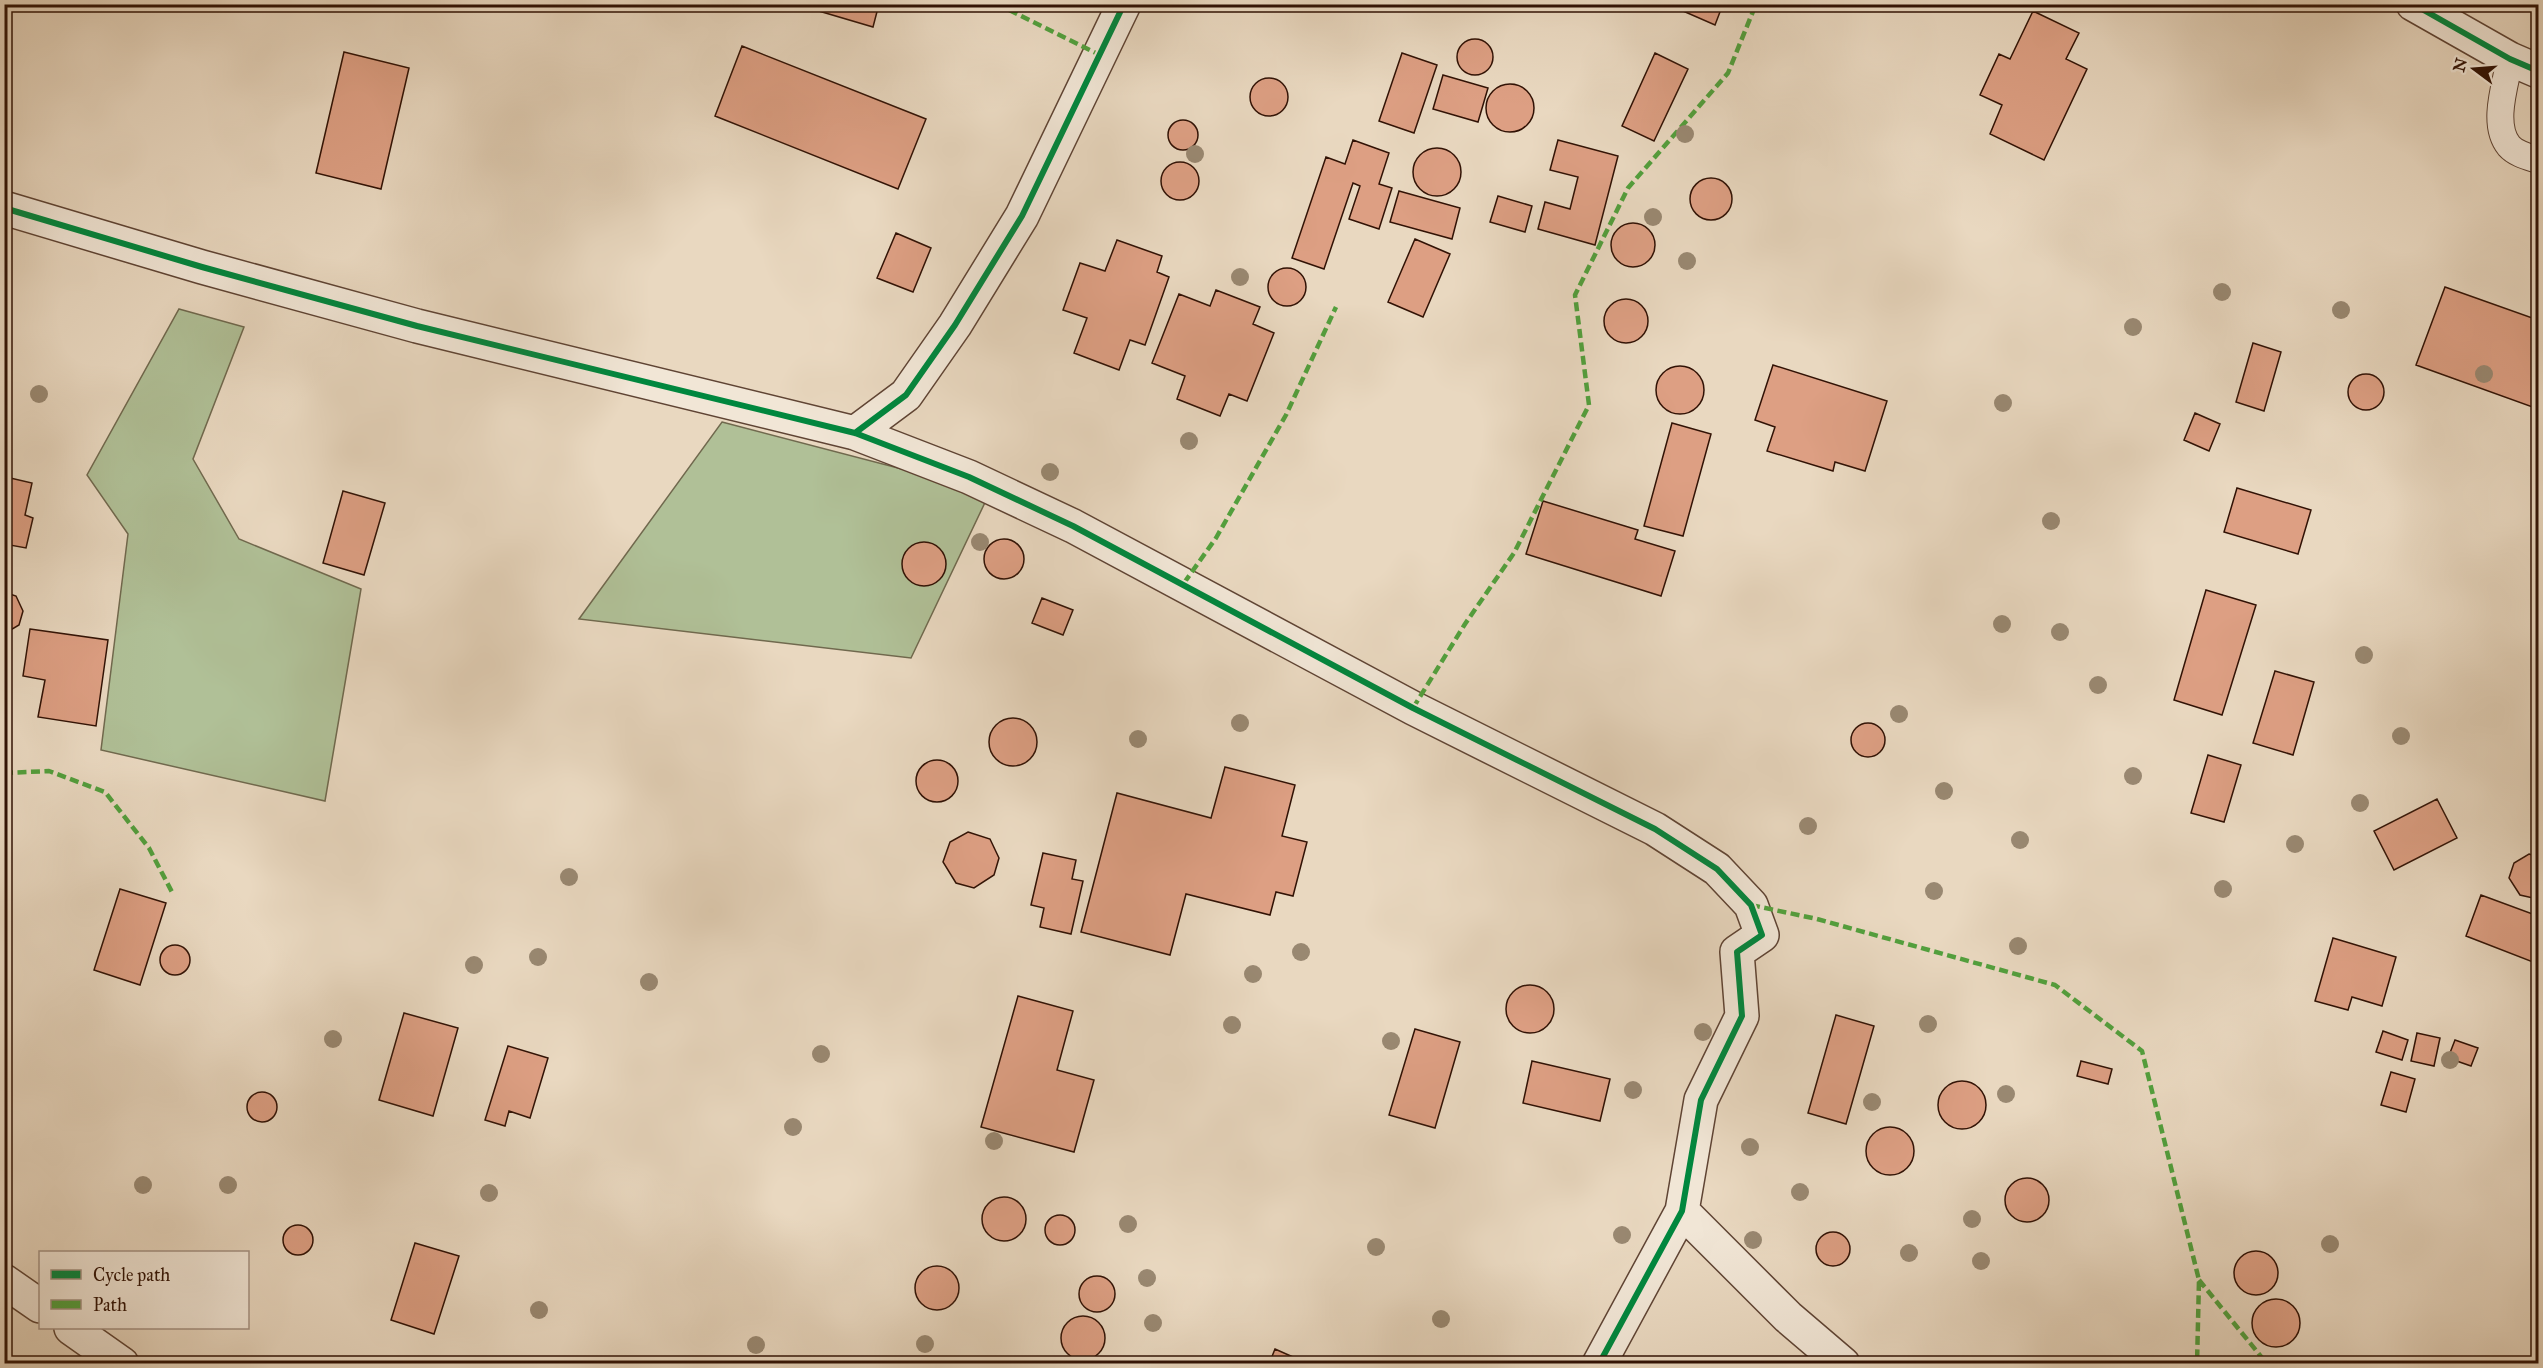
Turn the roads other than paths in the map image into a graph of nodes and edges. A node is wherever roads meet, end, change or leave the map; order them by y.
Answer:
1 (1124, 4) edge
2 (2413, 4) edge
3 (2524, 65) edge
4 (2538, 160) edge
5 (4, 208) edge
6 (855, 432) junction
7 (1682, 1211) junction
8 (4, 1281) edge
9 (39, 1305) edge
10 (72, 1329) edge
11 (122, 1364) edge
12 (1599, 1364) edge
13 (1843, 1364) edge

1 - 6 street
2 - 3 street
3 - 4 lane
5 - 6 street
6 - 7 street
7 - 12 street
7 - 13 street
8 - 9 street
10 - 11 street

